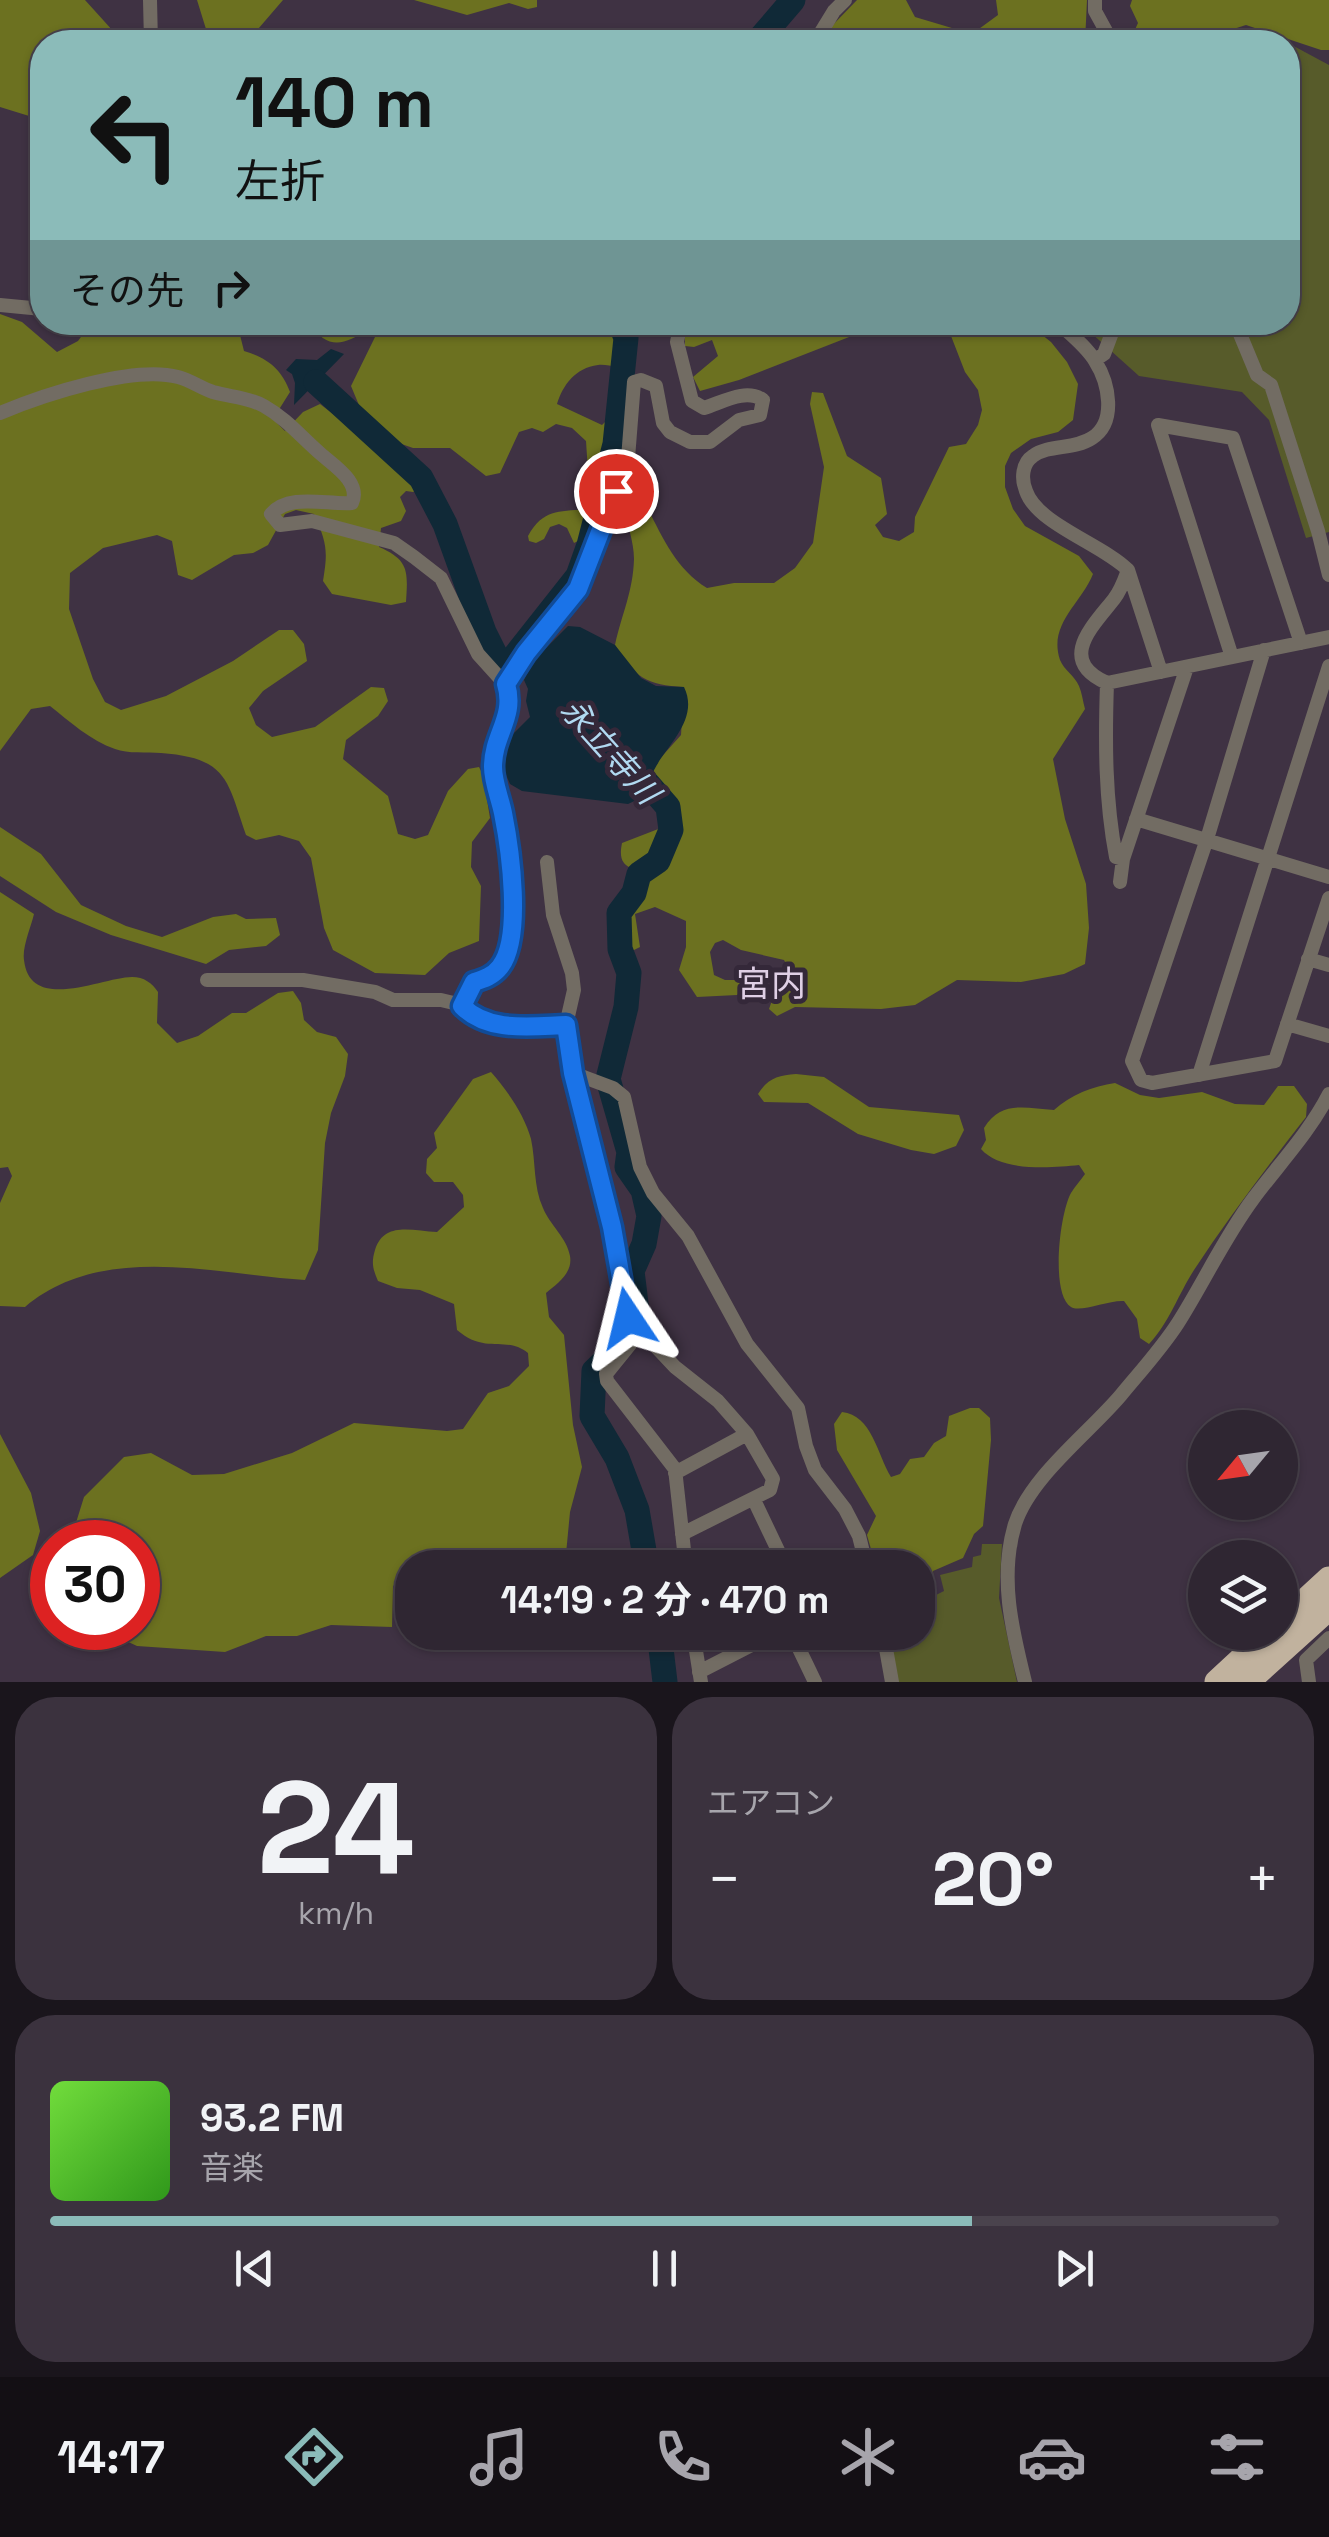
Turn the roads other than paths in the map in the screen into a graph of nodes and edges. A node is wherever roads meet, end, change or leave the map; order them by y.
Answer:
1 (150, 0) edge
2 (845, 0) edge
3 (1095, 0) edge
4 (151, 30) edge
5 (823, 30) edge
6 (1105, 30) edge
7 (0, 305) edge
8 (30, 308) edge
9 (678, 335) edge
10 (1070, 335) edge
11 (1111, 335) edge
12 (1240, 335) edge
13 (1095, 360) junction
14 (0, 412) edge
15 (1128, 570) junction
16 (1329, 575) edge
17 (1329, 637) edge
18 (1301, 643) junction
19 (1264, 650) junction
20 (1232, 657) junction
21 (1187, 666) junction
22 (1329, 666) edge
23 (1161, 672) junction
24 (1106, 683) junction
25 (506, 684) junction
26 (1136, 819) junction
27 (1208, 838) junction
28 (1268, 858) junction
29 (1122, 859) junction
30 (547, 862) dead end
31 (1329, 878) edge
32 (1120, 882) dead end
33 (1329, 898) edge
34 (1308, 959) junction
35 (1329, 965) edge
36 (207, 980) dead end
37 (462, 1006) junction
38 (1287, 1024) junction
39 (566, 1025) junction
40 (1329, 1036) edge
41 (573, 1073) junction
42 (1199, 1075) junction
43 (1329, 1094) edge
44 (1323, 1116) edge
45 (635, 1326) junction
46 (747, 1434) junction
47 (675, 1473) junction
48 (754, 1500) junction
49 (682, 1534) junction
50 (684, 1550) edge
51 (772, 1550) edge
52 (862, 1550) edge
53 (1329, 1580) edge
54 (1298, 1608) edge
55 (1329, 1608) edge
56 (1329, 1638) edge
57 (696, 1650) edge
58 (746, 1650) edge
59 (800, 1650) edge
60 (886, 1650) edge
61 (1252, 1650) edge
62 (700, 1677) edge
63 (815, 1682) edge
64 (892, 1682) edge
65 (1025, 1682) edge
66 (1217, 1682) edge
67 (1247, 1682) edge
68 (1309, 1682) edge

1 - 4 street
2 - 5 street
3 - 6 street
7 - 8 street
9 - 25 street
10 - 13 street
11 - 13 street
12 - 16 street
13 - 15 street
14 - 25 street
15 - 23 street
15 - 24 street
17 - 18 street
18 - 19 street
18 - 20 street
19 - 20 street
19 - 27 street
20 - 21 street
21 - 23 street
21 - 26 street
22 - 28 street
23 - 24 street
24 - 29 street
25 - 37 street
26 - 27 street
26 - 29 street
27 - 28 street
27 - 42 street
28 - 31 street
28 - 42 street
29 - 32 street
30 - 39 street
33 - 34 street
34 - 35 street
34 - 38 street
36 - 37 street
37 - 39 street
38 - 40 street
38 - 42 street
39 - 41 street
41 - 45 street
41 - 52 street
43 - 44 street
44 - 65 street
45 - 46 street
45 - 47 street
46 - 47 street
46 - 48 street
47 - 49 street
48 - 49 street
48 - 51 street
49 - 50 street
53 - 54 highway
55 - 67 highway
56 - 68 street
57 - 62 street
58 - 62 street
59 - 63 street
60 - 64 street
61 - 66 highway

